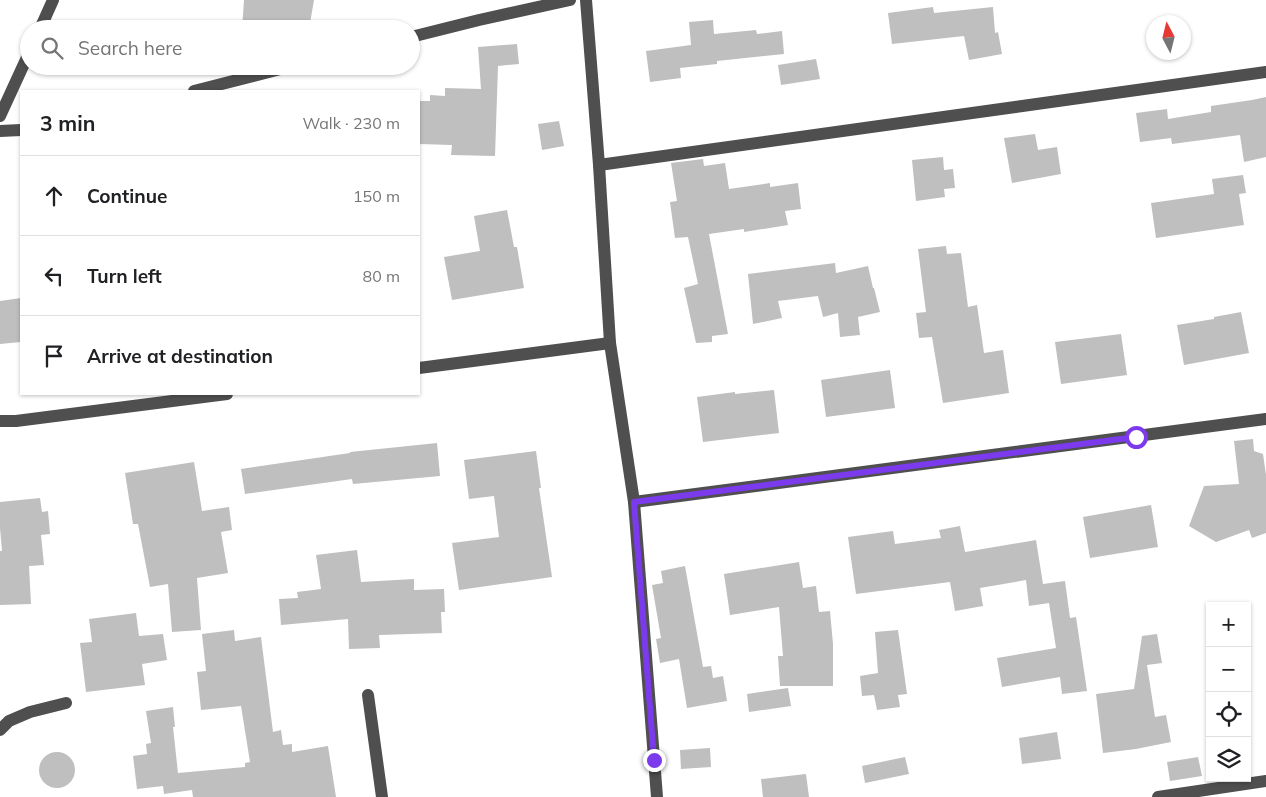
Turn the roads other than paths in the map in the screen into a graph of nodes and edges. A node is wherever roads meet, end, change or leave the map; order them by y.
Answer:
1 (53, 0) edge
2 (570, 0) edge
3 (586, 0) edge
4 (44, 20) edge
5 (420, 34) edge
6 (1266, 72) edge
7 (20, 73) edge
8 (257, 75) edge
9 (198, 90) edge
10 (0, 116) edge
11 (20, 130) edge
12 (0, 131) edge
13 (599, 166) junction
14 (610, 343) junction
15 (420, 368) edge
16 (219, 395) edge
17 (1266, 419) edge
18 (0, 422) edge
19 (634, 502) junction
20 (368, 695) dead end
21 (66, 703) dead end
22 (0, 730) edge
23 (1266, 781) edge
24 (382, 797) edge
25 (658, 797) edge
26 (1158, 797) edge

1 - 4 street
2 - 5 street
3 - 13 street
6 - 13 street
7 - 10 street
8 - 9 street
11 - 12 street
13 - 14 street
14 - 15 street
14 - 19 street
16 - 18 street
17 - 19 street
19 - 25 street
20 - 24 street
21 - 22 street
23 - 26 street

